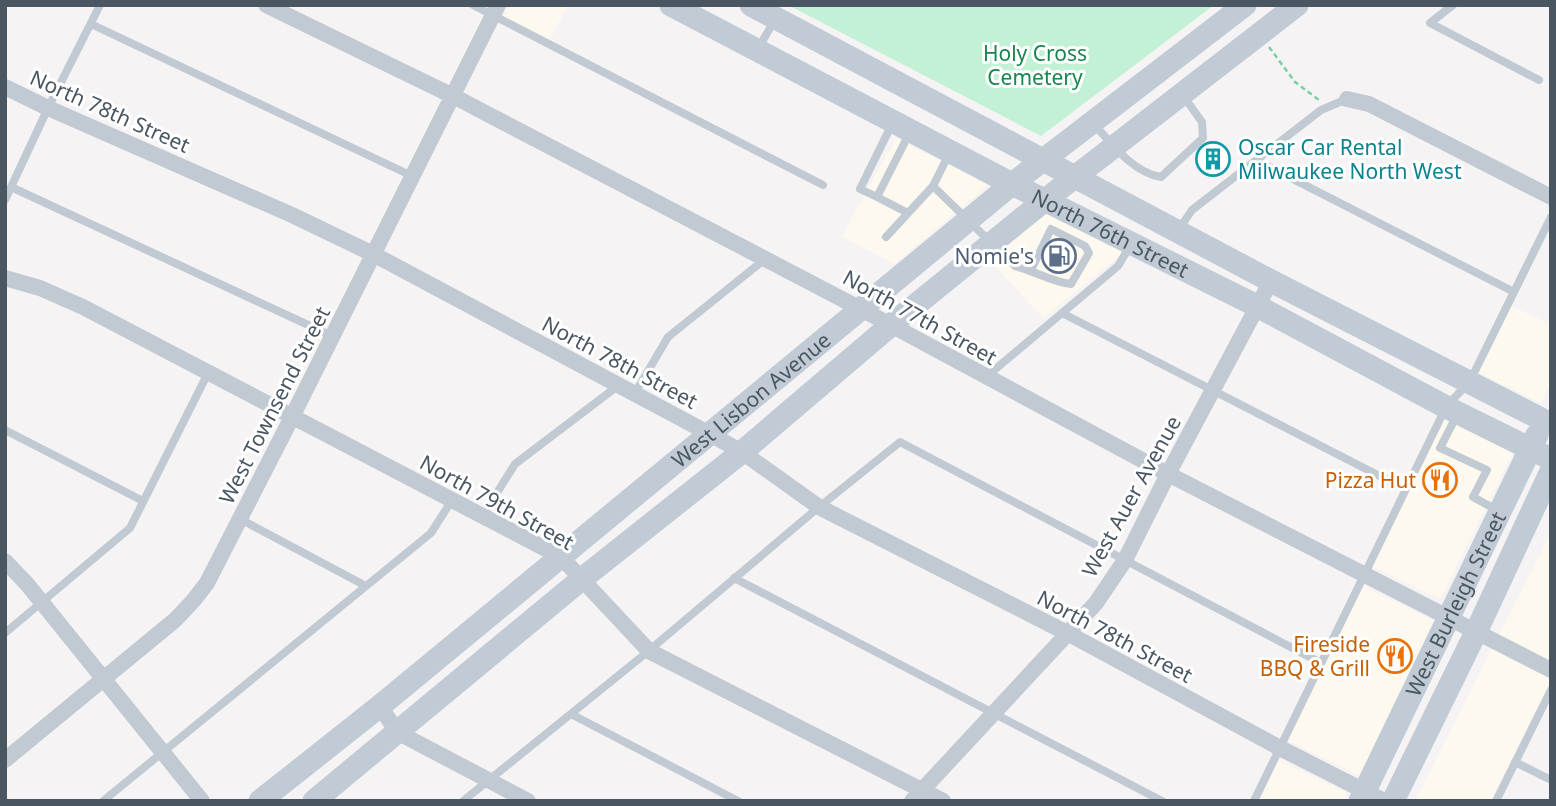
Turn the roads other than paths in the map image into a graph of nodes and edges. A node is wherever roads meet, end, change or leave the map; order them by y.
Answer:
1 (100, 5) edge
2 (267, 5) edge
3 (474, 5) edge
4 (671, 5) edge
5 (751, 5) edge
6 (1245, 5) edge
7 (1297, 5) edge
8 (1452, 5) edge
9 (495, 10) edge
10 (775, 18) junction
11 (91, 24) junction
12 (757, 51) junction
13 (1539, 80) dead end
14 (5, 87) edge
15 (1182, 94) junction
16 (453, 96) junction
17 (1347, 99) joint
18 (48, 108) junction
19 (1092, 122) junction
20 (902, 126) junction
21 (1114, 146) junction
22 (950, 151) junction
23 (1043, 160) junction
24 (1256, 160) junction
25 (412, 176) junction
26 (1075, 177) junction
27 (1012, 184) junction
28 (823, 185) dead end
29 (933, 186) junction
30 (11, 187) junction
31 (877, 197) junction
32 (1551, 197) edge
33 (5, 200) edge
34 (1045, 200) junction
35 (908, 213) junction
36 (1551, 217) edge
37 (967, 220) junction
38 (1177, 232) junction
39 (1091, 235) junction
40 (886, 237) dead end
41 (993, 242) junction
42 (1132, 243) junction
43 (373, 254) junction
44 (765, 259) junction
45 (1072, 263) dead end
46 (1081, 267) junction
47 (1031, 270) junction
48 (5, 278) edge
49 (1270, 281) junction
50 (1514, 292) junction
51 (1256, 306) junction
52 (861, 309) junction
53 (1062, 313) junction
54 (891, 325) junction
55 (332, 336) junction
56 (209, 371) junction
57 (986, 377) junction
58 (1470, 381) junction
59 (620, 385) junction
60 (1213, 389) junction
61 (635, 393) junction
62 (1452, 410) junction
63 (292, 417) junction
64 (1549, 417) edge
65 (5, 430) edge
66 (710, 434) junction
67 (742, 452) junction
68 (1541, 454) edge
69 (1551, 471) edge
70 (1168, 474) junction
71 (1405, 489) junction
72 (453, 499) junction
73 (143, 501) junction
74 (819, 507) junction
75 (1500, 511) junction
76 (482, 515) junction
77 (240, 519) junction
78 (561, 557) junction
79 (1125, 560) junction
80 (5, 561) edge
81 (1363, 574) junction
82 (583, 578) junction
83 (734, 579) junction
84 (366, 586) junction
85 (43, 603) junction
86 (1448, 618) junction
87 (1476, 632) junction
88 (5, 633) edge
89 (1069, 634) junction
90 (649, 650) junction
91 (1321, 663) junction
92 (1551, 670) edge
93 (104, 680) junction
94 (1551, 690) edge
95 (380, 706) junction
96 (994, 713) junction
97 (571, 714) junction
98 (397, 732) junction
99 (1280, 748) junction
100 (163, 752) junction
101 (5, 760) edge
102 (1515, 762) junction
103 (488, 780) junction
104 (1551, 780) edge
105 (916, 795) edge
106 (1370, 797) edge
107 (103, 801) edge
108 (202, 801) edge
109 (260, 801) edge
110 (314, 801) edge
111 (463, 801) edge
112 (528, 801) edge
113 (738, 801) edge
114 (943, 801) edge
115 (1162, 801) edge
116 (1254, 801) edge
117 (1393, 801) edge
118 (1496, 801) edge

1 - 11 lane
2 - 16 street, North 77th Street
3 - 9 lane
4 - 12 main road, North 76th Street
5 - 10 main road, North 76th Street
6 - 19 main road, West Lisbon Avenue
7 - 15 main road, West Lisbon Avenue
8 - 13 lane
9 - 16 street, West Townsend Street
9 - 28 lane
10 - 12 lane
10 - 23 main road, North 76th Street
11 - 18 lane
11 - 25 lane
12 - 20 main road, North 76th Street
14 - 18 street, North 78th Street
15 - 21 main road, West Lisbon Avenue
15 - 21 lane
16 - 25 street, West Townsend Street
16 - 44 street, North 77th Street
17 - 24 lane
17 - 32 street
18 - 30 lane
18 - 43 street, North 78th Street
19 - 21 lane
19 - 23 main road, West Lisbon Avenue
20 - 22 main road, North 76th Street
20 - 31 lane
20 - 31 lane
21 - 26 main road, West Lisbon Avenue
22 - 27 main road, North 76th Street
22 - 29 lane
23 - 26 main road, North 76th Street
23 - 27 main road, West Lisbon Avenue
24 - 38 lane
24 - 50 lane
25 - 43 street, West Townsend Street
26 - 34 main road, West Lisbon Avenue
26 - 38 main road, North 76th Street
27 - 34 main road, North 76th Street
27 - 37 main road, West Lisbon Avenue
29 - 35 lane
29 - 37 lane
30 - 33 lane
30 - 55 lane
31 - 35 lane
34 - 39 main road, North 76th Street
34 - 41 main road, West Lisbon Avenue
35 - 40 lane
36 - 50 lane
37 - 41 lane
37 - 52 main road, West Lisbon Avenue
38 - 49 main road, North 76th Street
39 - 42 main road, North 76th Street
39 - 46 lane
39 - 47 lane
41 - 47 lane
41 - 54 main road, West Lisbon Avenue
42 - 51 main road, North 76th Street
42 - 53 lane
43 - 55 street, West Townsend Street
43 - 59 street, North 78th Street
44 - 52 street, North 77th Street
44 - 61 lane
45 - 46 lane
46 - 47 lane
48 - 56 street, North 79th Street
49 - 51 street, West Auer Avenue
49 - 58 main road, North 76th Street
50 - 58 lane
51 - 60 street, West Auer Avenue
51 - 62 main road, North 76th Street
52 - 54 street, North 77th Street
52 - 66 main road, West Lisbon Avenue
53 - 57 lane
53 - 60 lane
54 - 57 street, North 77th Street
54 - 67 main road, West Lisbon Avenue
55 - 63 street, West Townsend Street
56 - 63 street, North 79th Street
56 - 73 lane
57 - 70 street, North 77th Street
58 - 62 lane
58 - 64 main road, North 76th Street
59 - 61 street, North 78th Street
59 - 76 lane
60 - 70 street, West Auer Avenue
60 - 71 lane
61 - 66 street, North 78th Street
62 - 68 main road, North 76th Street
62 - 71 lane
62 - 75 lane
63 - 72 street, North 79th Street
63 - 77 street, West Townsend Street
64 - 68 main road, West Burleigh Street
65 - 73 lane
66 - 67 street, North 78th Street
66 - 78 main road, West Lisbon Avenue
67 - 74 street, North 78th Street
67 - 82 main road, West Lisbon Avenue
68 - 75 main road, West Burleigh Street
69 - 87 main road, West Burleigh Street
70 - 79 street, West Auer Avenue
70 - 81 street, North 77th Street
71 - 81 lane
72 - 76 street, North 79th Street
72 - 84 lane
73 - 85 lane
74 - 79 lane
74 - 83 lane
74 - 89 street, North 78th Street
75 - 86 main road, West Burleigh Street
76 - 78 street, North 79th Street
77 - 84 lane
77 - 93 street, West Townsend Street
78 - 82 street, North 79th Street
78 - 95 main road, West Lisbon Avenue
79 - 89 street, West Auer Avenue
79 - 91 lane
80 - 85 street
81 - 86 street, North 77th Street
81 - 91 lane
82 - 90 street, North 79th Street
82 - 98 main road, West Lisbon Avenue
83 - 90 lane
83 - 96 lane
84 - 100 lane
85 - 88 lane
85 - 93 street
86 - 87 street, North 77th Street
86 - 106 main road, West Burleigh Street
87 - 92 street, North 77th Street
87 - 117 main road, West Burleigh Street
89 - 96 street, West Auer Avenue
89 - 99 street, North 78th Street
90 - 97 lane
90 - 105 street, North 79th Street
91 - 99 lane
93 - 100 street
93 - 101 street, West Townsend Street
94 - 102 lane
95 - 98 street
95 - 109 main road, West Lisbon Avenue
96 - 105 street, West Auer Avenue
96 - 115 lane
97 - 103 lane
97 - 113 lane
98 - 103 street
98 - 110 main road, West Lisbon Avenue
99 - 106 street, North 78th Street
99 - 116 lane
100 - 107 lane
100 - 108 street
102 - 104 lane
102 - 118 lane
103 - 111 lane
103 - 112 street
105 - 114 street, North 79th Street

